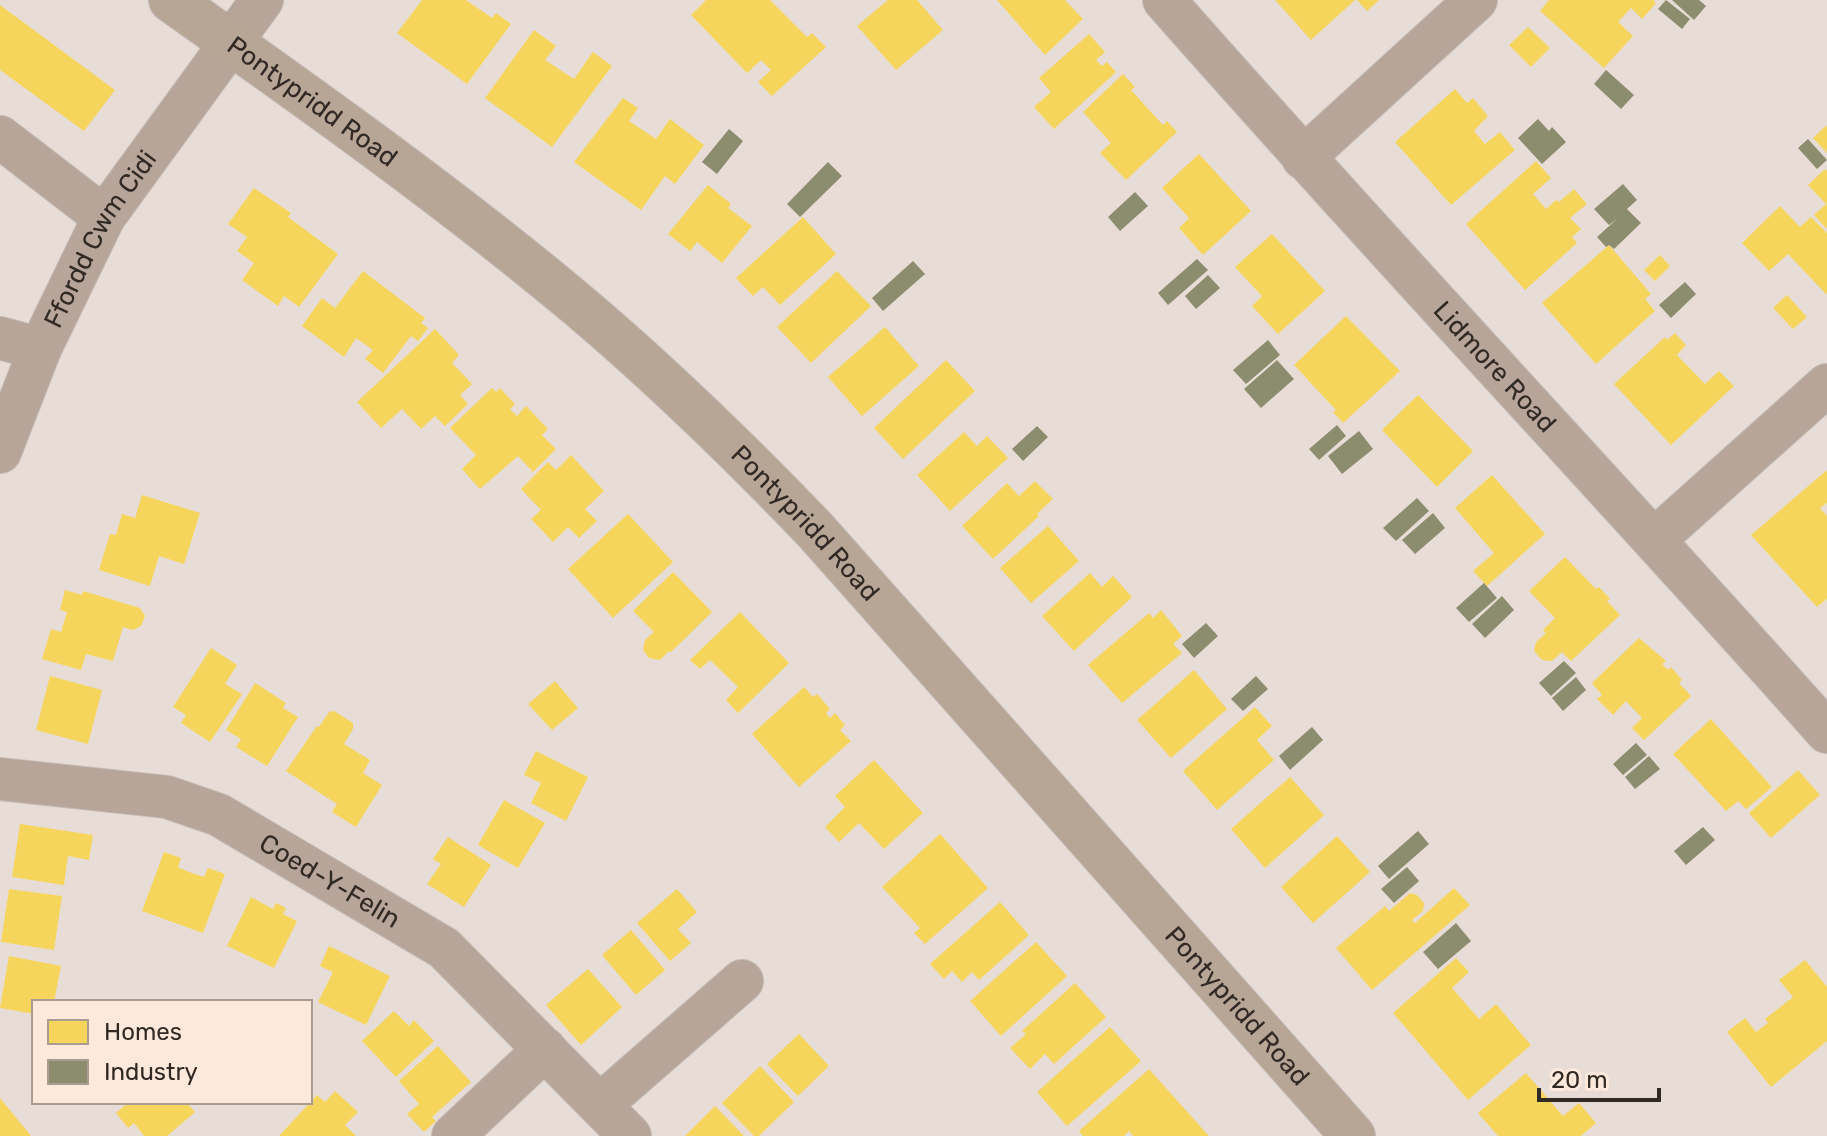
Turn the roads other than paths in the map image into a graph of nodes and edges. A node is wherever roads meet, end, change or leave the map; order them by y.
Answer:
1 (171, 0) edge
2 (262, 0) edge
3 (1164, 0) edge
4 (1476, 0) edge
5 (232, 43) junction
6 (0, 137) edge
7 (1303, 158) junction
8 (104, 217) junction
9 (0, 338) edge
10 (40, 349) junction
11 (1827, 385) edge
12 (0, 452) edge
13 (1655, 539) junction
14 (1827, 732) edge
15 (0, 779) edge
16 (742, 981) dead end
17 (545, 1049) junction
18 (600, 1105) junction
19 (453, 1136) edge
20 (630, 1136) edge
21 (1353, 1136) edge

1 - 5 main road, Pontypridd Road
2 - 5 street, Ffordd Cwm Cidi
3 - 7 street, Lidmore Road
4 - 7 street
5 - 8 street, Ffordd Cwm Cidi
5 - 21 main road, Pontypridd Road
6 - 8 street
7 - 13 street, Lidmore Road
8 - 10 street, Ffordd Cwm Cidi
9 - 10 street
10 - 12 street, Ffordd Cwm Cidi
11 - 13 street
13 - 14 street, Lidmore Road
15 - 17 street, Coed-Y-Felin
16 - 18 street
17 - 18 street, Coed-Y-Felin
17 - 19 street
18 - 20 street, Coed-Y-Felin

